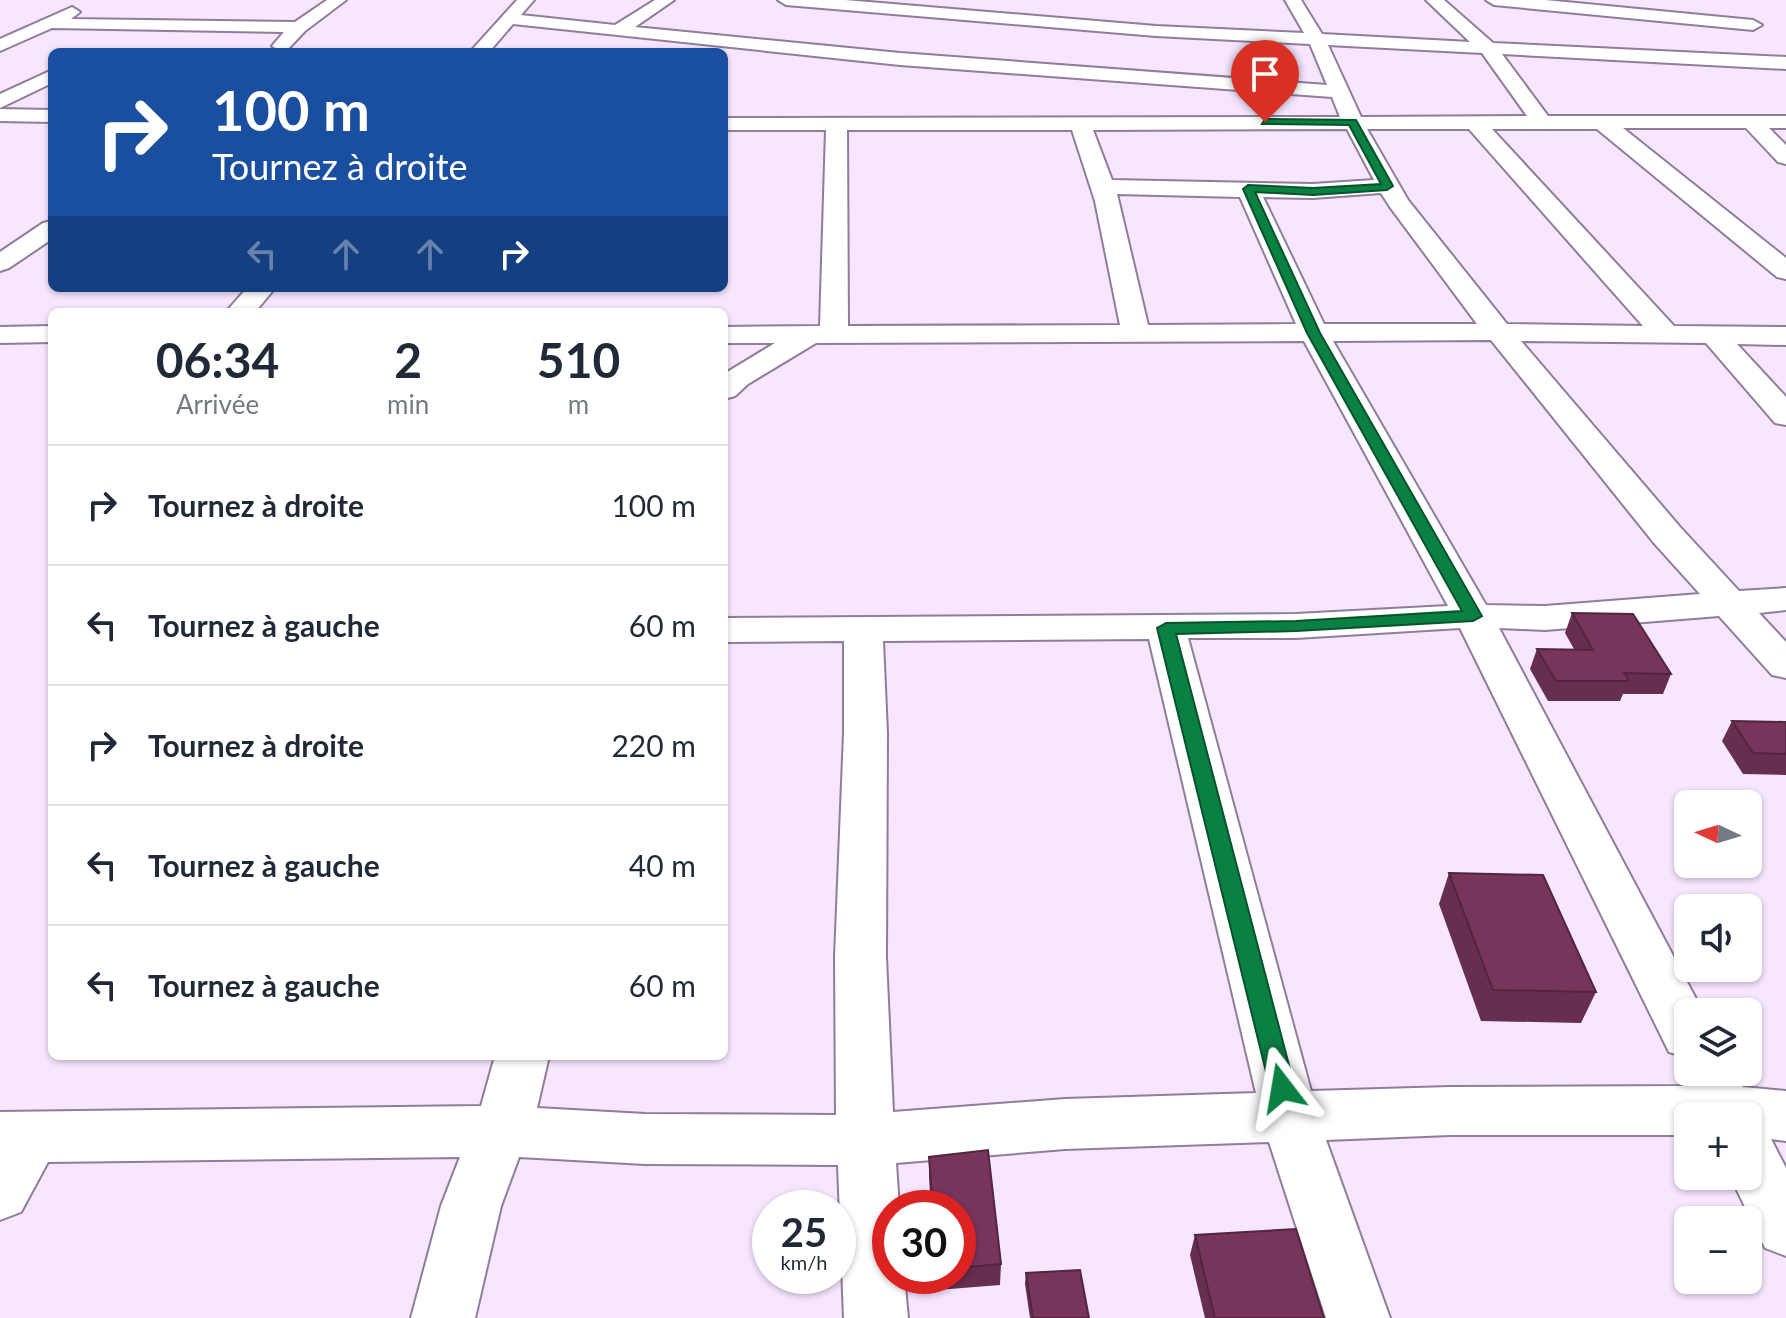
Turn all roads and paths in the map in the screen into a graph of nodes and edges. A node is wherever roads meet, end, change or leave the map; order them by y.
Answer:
1 (338, 0) edge
2 (526, 0) edge
3 (666, 0) edge
4 (786, 0) edge
5 (1293, 0) edge
6 (1434, 0) edge
7 (1494, 0) edge
8 (847, 3) edge
9 (86, 5) dead end
10 (1732, 8) dead end
11 (510, 19) junction
12 (51, 23) junction
13 (1154, 23) junction
14 (154, 27) junction
15 (299, 27) junction
16 (618, 30) junction
17 (1770, 37) edge
18 (1317, 40) junction
19 (0, 46) edge
20 (115, 46) dead end
21 (279, 48) edge
22 (483, 48) edge
23 (1488, 48) junction
24 (1786, 63) edge
25 (48, 78) edge
26 (1338, 92) junction
27 (1169, 101) junction
28 (0, 102) edge
29 (0, 115) edge
30 (48, 116) edge
31 (1353, 122) junction
32 (1602, 122) junction
33 (1751, 122) junction
34 (1786, 122) edge
35 (1475, 123) junction
36 (1542, 123) junction
37 (728, 124) edge
38 (837, 124) junction
39 (1080, 124) junction
40 (1786, 157) edge
41 (1387, 186) junction
42 (1104, 187) junction
43 (1248, 189) junction
44 (0, 233) edge
45 (45, 233) edge
46 (0, 263) edge
47 (1786, 271) edge
48 (258, 292) edge
49 (244, 308) edge
50 (1500, 332) junction
51 (1314, 333) junction
52 (1665, 333) junction
53 (1712, 333) junction
54 (48, 334) edge
55 (1136, 334) junction
56 (0, 335) edge
57 (728, 335) edge
58 (822, 335) junction
59 (1786, 336) edge
60 (728, 386) edge
61 (1786, 416) edge
62 (1786, 599) edge
63 (1731, 603) junction
64 (1473, 616) junction
65 (1166, 628) junction
66 (728, 630) edge
67 (863, 631) junction
68 (1786, 666) edge
69 (1674, 1009) edge
70 (521, 1060) edge
71 (1674, 1113) edge
72 (1762, 1115) edge
73 (1786, 1116) edge
74 (1290, 1118) junction
75 (503, 1131) junction
76 (15, 1137) edge
77 (864, 1140) junction
78 (1762, 1181) edge
79 (0, 1193) edge
80 (1786, 1228) edge
81 (443, 1318) edge
82 (876, 1318) edge
83 (1358, 1318) edge

1 - 15 street
2 - 11 street
3 - 16 street
4 - 8 street
5 - 18 street
6 - 23 street
7 - 17 street
8 - 13 street
9 - 12 street
10 - 17 street
11 - 16 street
11 - 22 street
12 - 14 street
12 - 19 street
13 - 18 street
13 - 27 street
14 - 15 street
14 - 20 street
15 - 21 street
16 - 27 street
18 - 23 street
18 - 26 street
23 - 24 street
23 - 36 street
25 - 28 street
26 - 27 street
26 - 31 street
27 - 31 street
27 - 39 street
29 - 30 street
31 - 35 street
31 - 41 street
32 - 33 street
32 - 36 street
32 - 47 street
33 - 34 street
33 - 40 street
35 - 36 street
35 - 52 street
37 - 38 street
38 - 39 street
38 - 58 street
39 - 42 street
41 - 43 street
41 - 50 street
42 - 43 street
42 - 55 street
43 - 51 street
44 - 45 street
45 - 46 street
48 - 49 street
50 - 51 street
50 - 52 street
50 - 63 street
51 - 55 street
51 - 64 street
52 - 53 street
53 - 59 street
53 - 61 street
54 - 56 street
55 - 58 street
57 - 58 street
58 - 60 street
62 - 63 street
63 - 64 street
63 - 68 street
64 - 65 street
64 - 69 street
65 - 67 street
65 - 74 street
66 - 67 street
67 - 77 street
70 - 75 street
71 - 74 street
72 - 73 street
74 - 77 street
74 - 83 street
75 - 76 street
75 - 77 street
75 - 81 street
76 - 79 street
77 - 82 street
78 - 80 street

